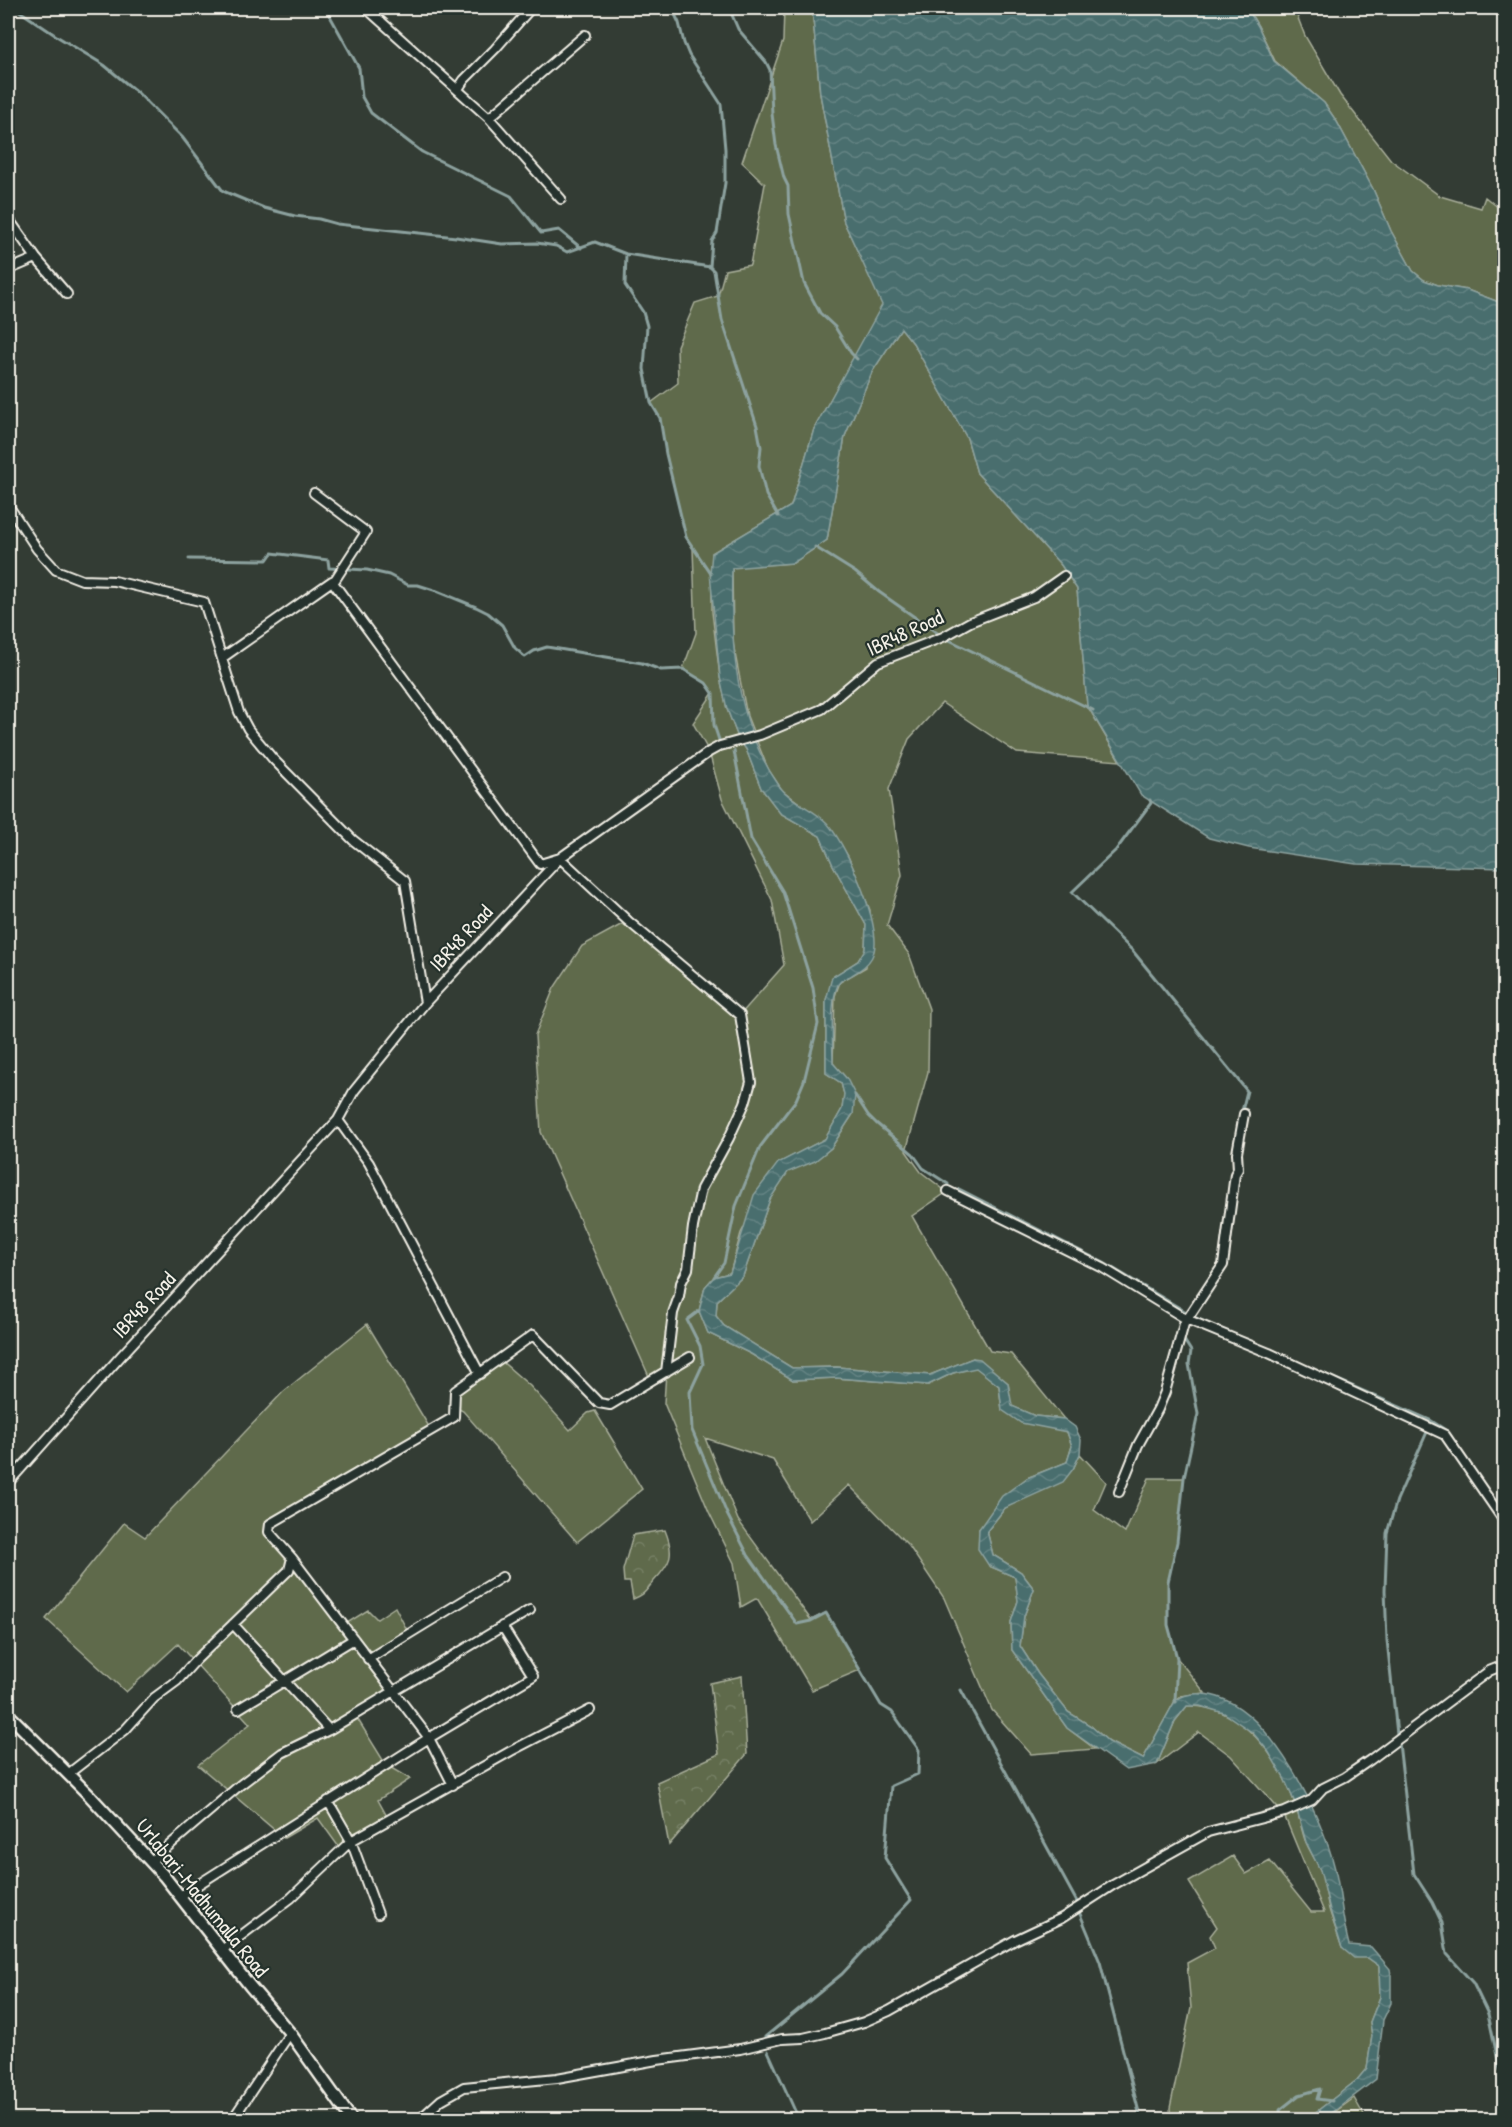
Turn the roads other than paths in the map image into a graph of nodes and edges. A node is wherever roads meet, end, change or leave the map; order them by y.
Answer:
1 (366, 8) edge
2 (531, 8) edge
3 (585, 35) dead end
4 (458, 89) junction
5 (489, 118) junction
6 (561, 199) dead end
7 (8, 218) edge
8 (36, 258) junction
9 (8, 270) edge
10 (67, 294) dead end
11 (314, 493) dead end
12 (8, 505) edge
13 (1064, 576) dead end
14 (333, 583) junction
15 (222, 658) junction
16 (560, 858) junction
17 (425, 1003) junction
18 (1244, 1114) dead end
19 (338, 1120) junction
20 (948, 1191) dead end
21 (1186, 1319) junction
22 (690, 1357) dead end
23 (666, 1372) junction
24 (480, 1374) junction
25 (8, 1483) edge
26 (1119, 1492) dead end
27 (1504, 1521) edge
28 (292, 1558) junction
29 (501, 1578) dead end
30 (530, 1610) dead end
31 (233, 1624) junction
32 (502, 1626) junction
33 (354, 1639) junction
34 (369, 1659) junction
35 (1504, 1665) edge
36 (285, 1680) junction
37 (392, 1692) junction
38 (238, 1709) dead end
39 (590, 1710) dead end
40 (8, 1714) edge
41 (329, 1730) junction
42 (429, 1738) junction
43 (68, 1774) junction
44 (453, 1785) junction
45 (328, 1801) junction
46 (351, 1841) junction
47 (151, 1862) junction
48 (180, 1896) junction
49 (378, 1914) dead end
50 (222, 1950) junction
51 (290, 2033) junction
52 (232, 2120) edge
53 (352, 2120) edge
54 (419, 2120) edge

1 - 4 street
2 - 4 street
3 - 5 street
4 - 5 street
5 - 6 street
7 - 8 street
8 - 9 street
8 - 10 street
11 - 14 street
12 - 15 street
13 - 16 street, IBR48 Road
14 - 15 street
14 - 16 street
15 - 17 street
16 - 17 street, IBR48 Road
16 - 23 street
17 - 19 street, IBR48 Road
18 - 21 street
19 - 24 street
19 - 25 street, IBR48 Road
20 - 21 street
21 - 26 street
21 - 27 street
22 - 23 street
23 - 24 street
24 - 28 street
28 - 31 street
28 - 33 street
29 - 34 street
30 - 32 street
31 - 36 street
31 - 43 street
32 - 37 street
32 - 42 street
33 - 34 street
33 - 36 street
34 - 37 street
35 - 54 street
36 - 38 street
36 - 41 street
37 - 41 street
37 - 42 street
39 - 44 street
40 - 43 main road, Urlabari-Madhumalla Road
41 - 47 street
42 - 44 street
42 - 45 street
43 - 47 main road, Urlabari-Madhumalla Road
44 - 46 street
45 - 46 street
45 - 48 street
46 - 49 street
46 - 50 street
47 - 48 main road, Urlabari-Madhumalla Road
48 - 50 main road, Urlabari-Madhumalla Road
50 - 51 main road, Urlabari-Madhumalla Road
51 - 52 street
51 - 53 main road, Urlabari-Madhumalla Road

